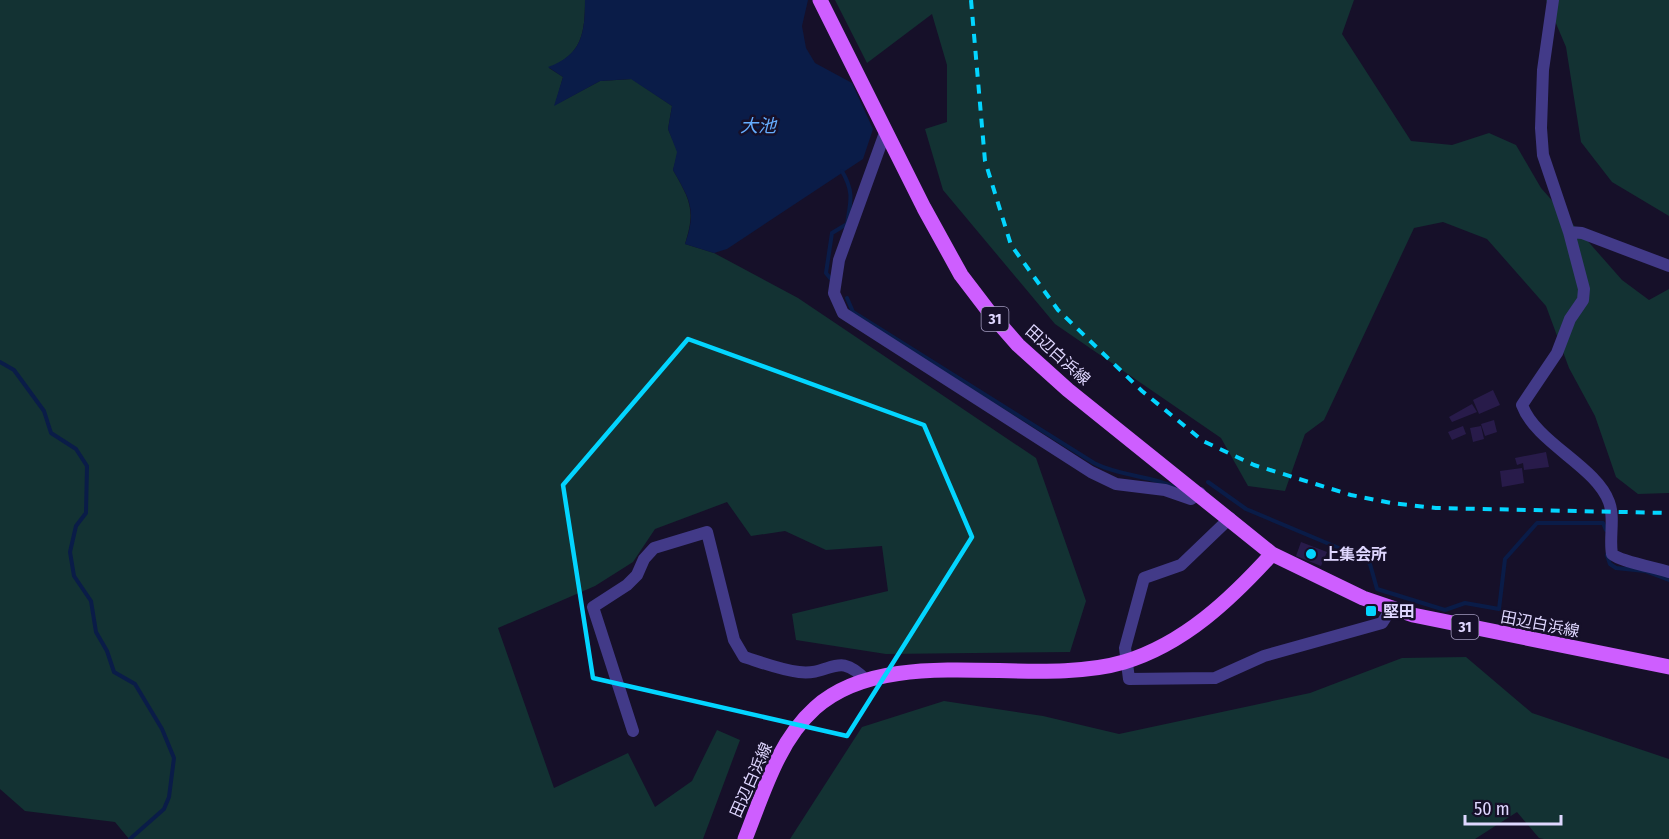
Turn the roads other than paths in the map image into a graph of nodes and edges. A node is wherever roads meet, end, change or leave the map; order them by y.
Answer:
1 (820, 0) edge
2 (1553, 0) edge
3 (886, 130) junction
4 (1569, 232) junction
5 (1669, 266) edge
6 (1200, 493) junction
7 (1230, 518) junction
8 (1272, 554) junction
9 (1669, 572) edge
10 (1391, 609) junction
11 (1125, 662) junction
12 (1669, 668) edge
13 (867, 681) junction
14 (633, 731) dead end
15 (745, 839) edge

1 - 3 main road, 田辺白浜線 / 31
2 - 4 street
3 - 6 main road, 田辺白浜線 / 31
3 - 6 street
4 - 5 street
4 - 9 street
6 - 7 main road, 田辺白浜線 / 31
7 - 8 main road, 田辺白浜線 / 31
7 - 11 street
8 - 10 main road, 田辺白浜線 / 31
8 - 11 main road, 田辺白浜線
10 - 11 street
10 - 12 main road, 田辺白浜線 / 31
11 - 13 main road, 田辺白浜線
13 - 14 street
13 - 15 main road, 田辺白浜線

